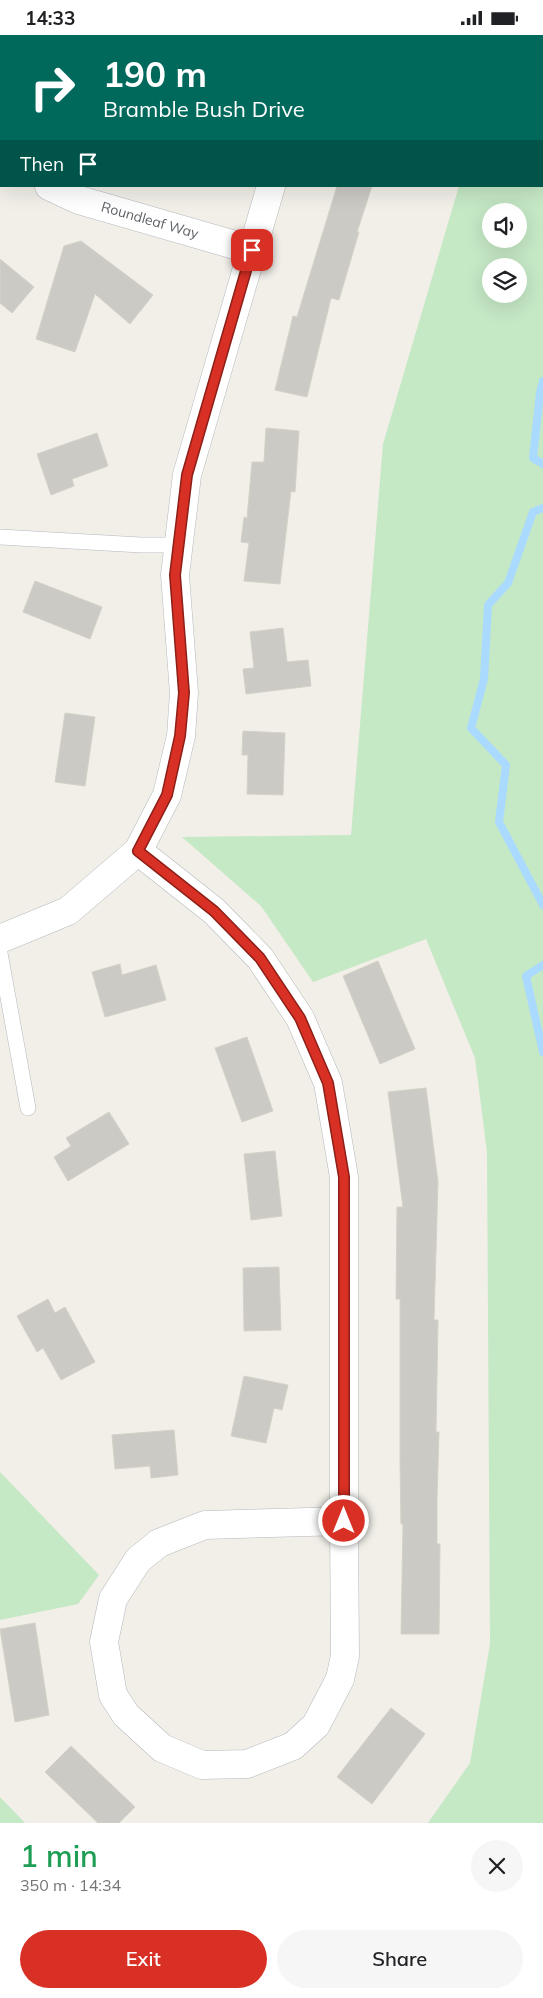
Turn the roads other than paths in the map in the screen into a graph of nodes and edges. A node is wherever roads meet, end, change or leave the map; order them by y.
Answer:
1 (51, 187) edge
2 (271, 187) edge
3 (252, 250) junction
4 (0, 537) edge
5 (179, 545) junction
6 (138, 851) junction
7 (0, 939) edge
8 (0, 953) edge
9 (28, 1108) dead end
10 (344, 1521) junction

1 - 3 street, Roundleaf Way
2 - 3 street
3 - 5 street
4 - 5 lane
5 - 6 street
6 - 7 street
6 - 10 street
8 - 9 lane
10 - 10 street

